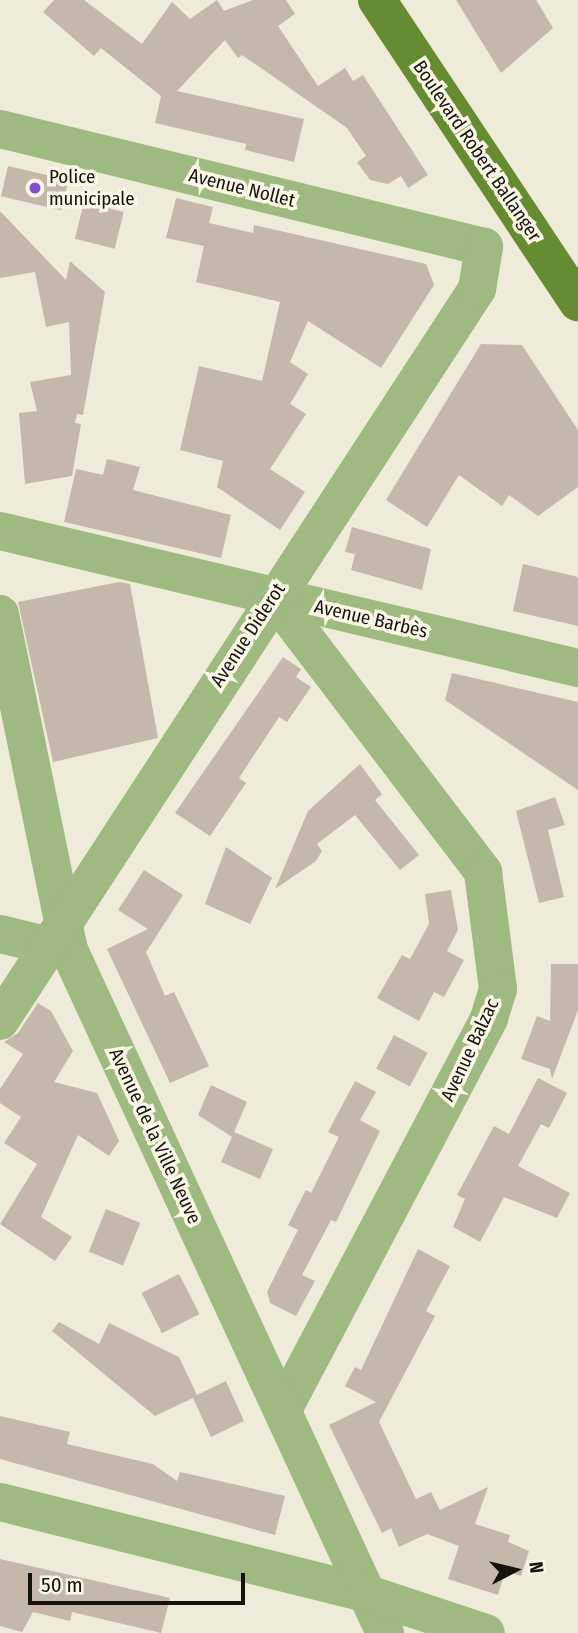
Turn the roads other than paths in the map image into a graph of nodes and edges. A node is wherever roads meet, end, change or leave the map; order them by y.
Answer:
1 (377, 0) edge
2 (0, 129) edge
3 (528, 227) junction
4 (484, 247) junction
5 (578, 302) edge
6 (0, 531) edge
7 (273, 596) junction
8 (0, 614) edge
9 (578, 668) edge
10 (0, 934) edge
11 (56, 937) junction
12 (0, 1021) edge
13 (283, 1410) junction
14 (0, 1502) edge
15 (368, 1594) junction
16 (386, 1633) edge
17 (486, 1633) edge

1 - 3 main road, Boulevard Robert Ballanger
2 - 4 street, Avenue Nollet
3 - 4 street
3 - 5 main road, Boulevard Robert Ballanger
4 - 7 street, Avenue Diderot
6 - 7 street, Avenue Barbès
7 - 9 street, Avenue Barbès
7 - 11 street, Avenue Diderot
7 - 13 street, Avenue Balzac
8 - 11 street, Avenue de la Ville Neuve
10 - 11 street
11 - 12 street, Avenue Diderot
11 - 13 street, Avenue de la Ville Neuve
13 - 15 street, Avenue de la Ville Neuve
14 - 15 street
15 - 16 street, Avenue de la Ville Neuve
15 - 17 street

